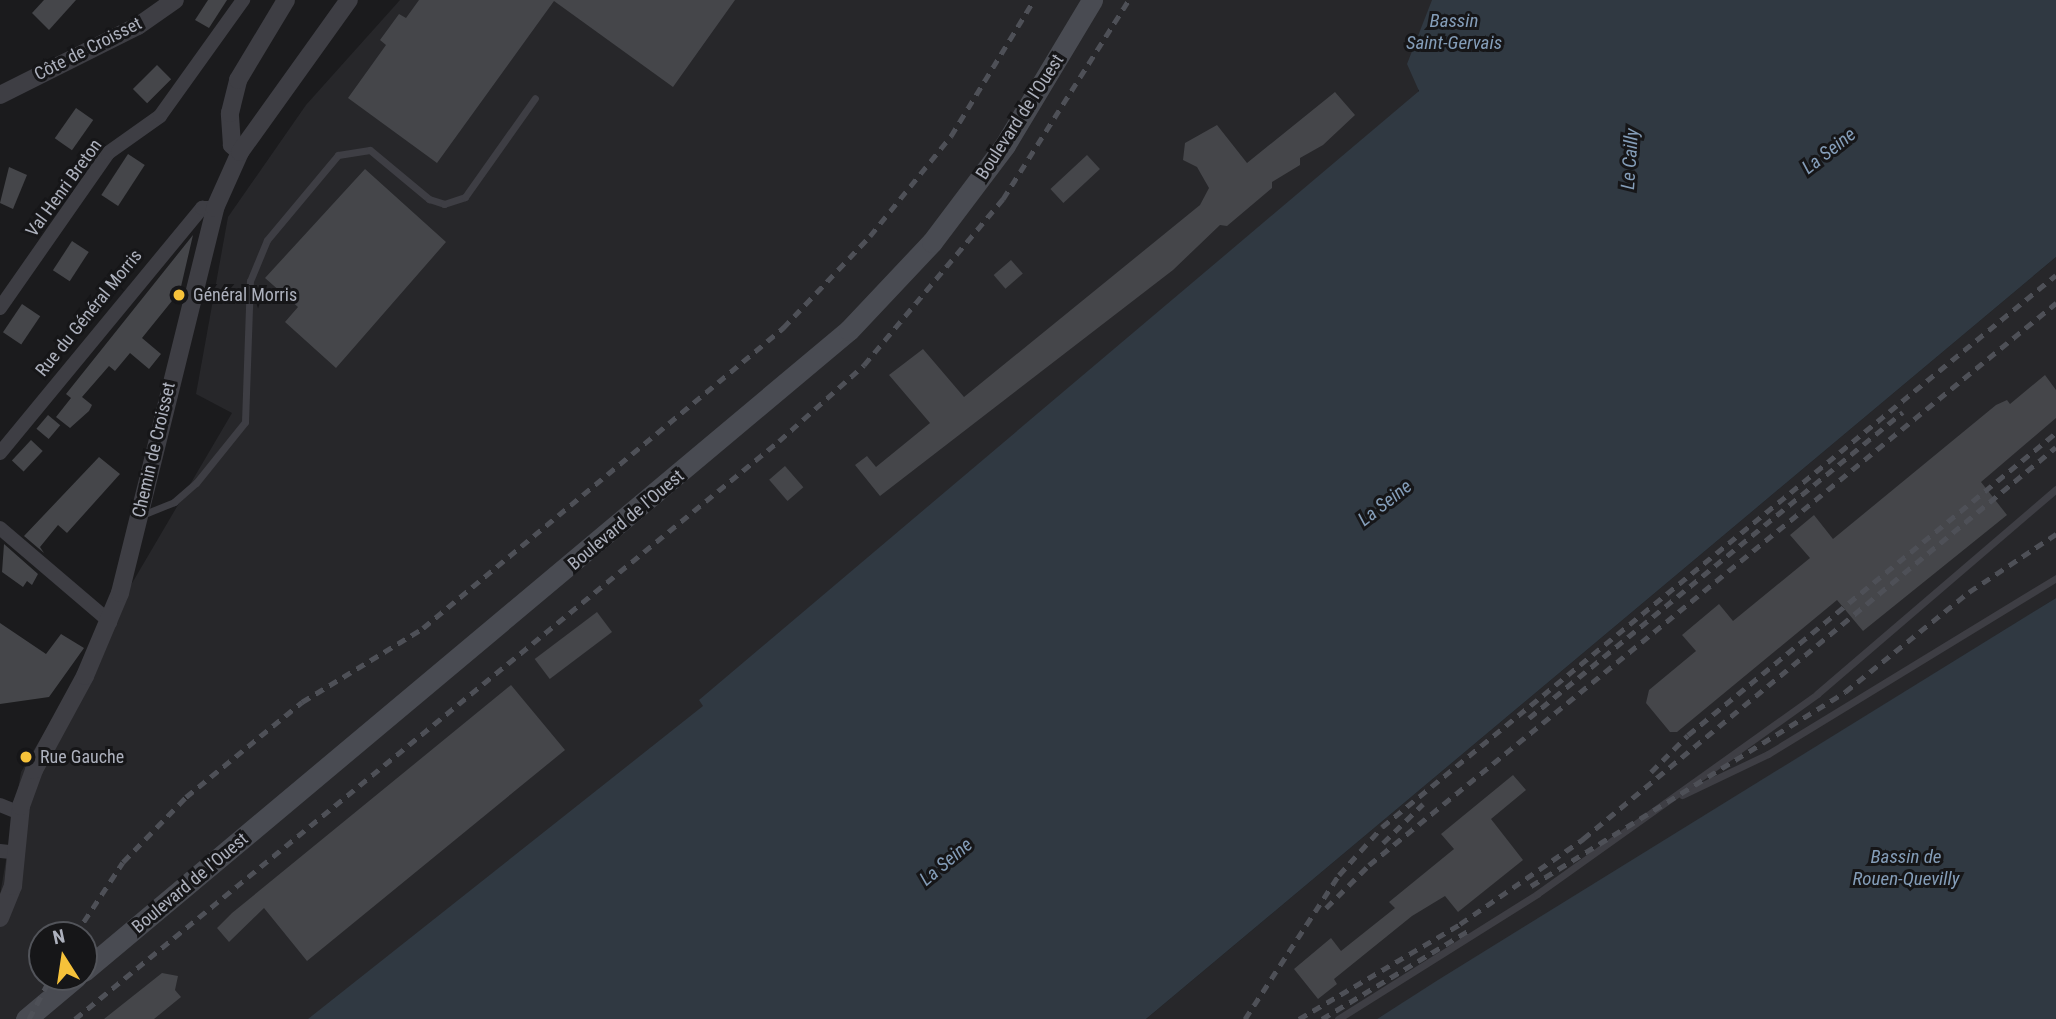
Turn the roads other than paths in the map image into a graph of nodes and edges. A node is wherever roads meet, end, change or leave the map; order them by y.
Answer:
1 (175, 0) edge
2 (243, 0) edge
3 (286, 0) edge
4 (349, 0) edge
5 (1092, 0) edge
6 (0, 95) edge
7 (535, 98) dead end
8 (240, 152) junction
9 (215, 208) junction
10 (0, 308) edge
11 (0, 453) edge
12 (2056, 489) edge
13 (138, 517) junction
14 (0, 528) edge
15 (2056, 578) edge
16 (110, 622) junction
17 (1663, 804) junction
18 (0, 805) edge
19 (20, 813) junction
20 (9, 852) edge
21 (0, 918) edge
22 (98, 959) edge
23 (59, 991) edge
24 (26, 1019) edge
25 (1338, 1019) edge

1 - 6 street, Côte de Croisset
2 - 10 street, Val Henri Breton
3 - 8 street
4 - 8 street, Chemin de Croisset
5 - 22 main road, Boulevard de l'Ouest
7 - 13 lane
8 - 9 street, Chemin de Croisset
9 - 11 street, Rue du Général Morris
9 - 13 street, Chemin de Croisset
12 - 17 lane
13 - 16 street, Chemin de Croisset
14 - 16 street
15 - 17 lane
16 - 19 street, Chemin de Croisset
17 - 25 lane
18 - 19 street
19 - 20 street, Chemin de Croisset
20 - 21 street, Chemin de Croisset
23 - 24 main road

